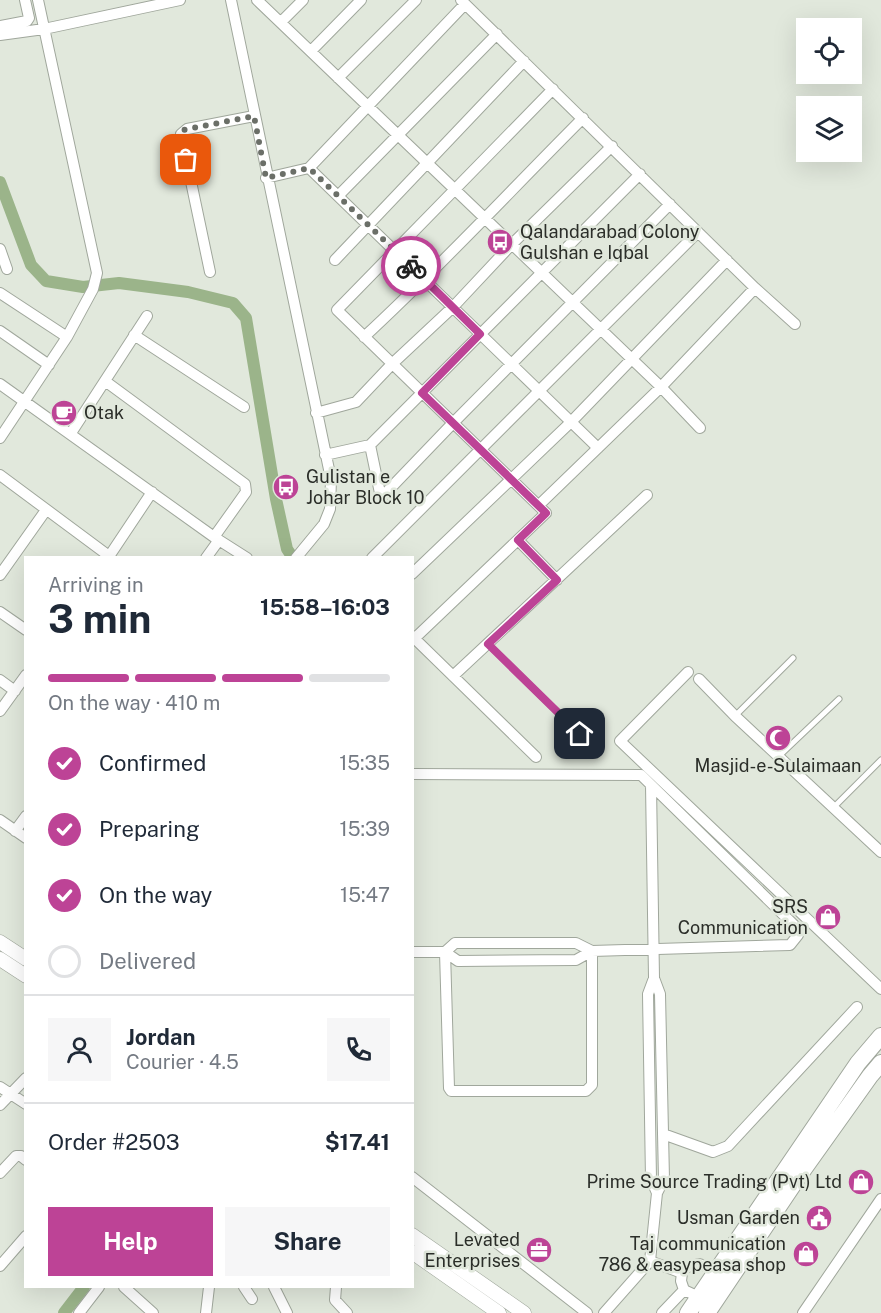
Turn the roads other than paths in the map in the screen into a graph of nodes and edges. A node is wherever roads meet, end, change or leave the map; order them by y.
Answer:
1 (25, 0) edge
2 (38, 0) edge
3 (180, 0) edge
4 (231, 0) edge
5 (257, 0) edge
6 (303, 0) edge
7 (361, 0) edge
8 (416, 0) edge
9 (463, 2) edge
10 (136, 5) edge
11 (281, 22) junction
12 (0, 26) edge
13 (44, 29) junction
14 (496, 34) junction
15 (0, 35) edge
16 (311, 51) junction
17 (524, 61) junction
18 (338, 78) junction
19 (553, 89) junction
20 (368, 107) junction
21 (254, 116) junction
22 (583, 118) junction
23 (397, 135) junction
24 (612, 146) junction
25 (427, 163) junction
26 (309, 168) junction
27 (640, 174) junction
28 (266, 178) junction
29 (456, 190) junction
30 (338, 196) junction
31 (670, 204) junction
32 (484, 218) junction
33 (368, 225) junction
34 (698, 232) junction
35 (512, 244) junction
36 (0, 249) edge
37 (395, 251) junction
38 (335, 260) dead end
39 (727, 260) junction
40 (7, 268) dead end
41 (210, 272) dead end
42 (542, 273) junction
43 (425, 280) junction
44 (754, 288) junction
45 (0, 292) edge
46 (572, 302) junction
47 (453, 307) junction
48 (147, 316) dead end
49 (795, 324) dead end
50 (601, 330) junction
51 (0, 331) edge
52 (480, 334) junction
53 (134, 335) junction
54 (67, 337) junction
55 (364, 337) junction
56 (632, 360) junction
57 (392, 364) junction
58 (511, 364) junction
59 (49, 365) junction
60 (105, 381) junction
61 (0, 384) edge
62 (661, 387) junction
63 (539, 391) junction
64 (422, 393) junction
65 (26, 401) junction
66 (244, 406) dead end
67 (316, 412) junction
68 (571, 422) junction
69 (453, 423) junction
70 (700, 428) dead end
71 (70, 433) junction
72 (0, 438) edge
73 (370, 445) junction
74 (598, 448) junction
75 (481, 450) junction
76 (326, 455) junction
77 (0, 476) edge
78 (511, 479) junction
79 (152, 492) junction
80 (647, 495) dead end
81 (539, 505) junction
82 (46, 510) junction
83 (217, 538) junction
84 (518, 540) junction
85 (302, 555) edge
86 (108, 556) edge
87 (110, 556) edge
88 (207, 556) edge
89 (245, 556) edge
90 (374, 556) edge
91 (414, 572) edge
92 (0, 575) edge
93 (557, 580) junction
94 (0, 612) edge
95 (24, 629) edge
96 (414, 637) edge
97 (488, 644) junction
98 (793, 658) dead end
99 (688, 672) dead end
100 (453, 676) junction
101 (24, 678) edge
102 (699, 679) dead end
103 (0, 680) edge
104 (15, 691) junction
105 (839, 699) dead end
106 (0, 711) edge
107 (735, 716) junction
108 (595, 749) dead end
109 (536, 757) dead end
110 (778, 757) junction
111 (881, 760) edge
112 (414, 774) edge
113 (651, 786) junction
114 (834, 807) junction
115 (24, 819) edge
116 (0, 820) edge
117 (15, 831) junction
118 (24, 837) edge
119 (881, 852) edge
120 (0, 942) edge
121 (516, 943) junction
122 (653, 949) junction
123 (592, 951) junction
124 (414, 952) edge
125 (445, 952) junction
126 (24, 958) edge
127 (0, 959) edge
128 (516, 960) junction
129 (24, 975) edge
130 (654, 978) junction
131 (881, 989) edge
132 (857, 1007) dead end
133 (881, 1036) edge
134 (881, 1063) edge
135 (24, 1080) edge
136 (0, 1087) edge
137 (10, 1095) junction
138 (24, 1103) edge
139 (0, 1105) edge
140 (663, 1134) junction
141 (24, 1158) edge
142 (0, 1173) edge
143 (414, 1179) edge
144 (657, 1194) junction
145 (881, 1199) edge
146 (414, 1236) edge
147 (24, 1238) edge
148 (414, 1253) edge
149 (650, 1261) junction
150 (0, 1266) edge
151 (717, 1269) junction
152 (682, 1273) junction
153 (98, 1288) edge
154 (125, 1288) edge
155 (209, 1288) edge
156 (245, 1288) edge
157 (274, 1288) edge
158 (336, 1288) edge
159 (252, 1299) dead end
160 (705, 1303) edge
161 (79, 1313) edge
162 (153, 1313) edge
163 (206, 1313) edge
164 (287, 1313) edge
165 (347, 1313) edge
166 (499, 1313) edge
167 (524, 1313) edge
168 (586, 1313) edge
169 (604, 1313) edge
170 (662, 1313) edge
171 (688, 1313) edge
172 (803, 1313) edge

1 - 12 street
2 - 13 street
3 - 10 street
4 - 21 street
5 - 11 street
6 - 11 street
7 - 16 street
8 - 18 street
9 - 14 street
9 - 20 street
10 - 13 street
11 - 16 street
13 - 15 street
13 - 54 street
14 - 17 street
14 - 23 street
16 - 18 street
17 - 19 street
17 - 25 street
18 - 20 street
19 - 22 street
19 - 29 street
20 - 23 street
20 - 26 street
21 - 28 street
21 - 41 street
22 - 24 street
22 - 32 street
23 - 25 street
23 - 30 street
24 - 27 street
24 - 35 street
25 - 29 street
25 - 33 street
26 - 28 street
26 - 30 street
27 - 31 street
27 - 42 street
28 - 67 street
29 - 32 street
29 - 37 street
30 - 33 street
31 - 34 street
31 - 46 street
32 - 35 street
32 - 43 street
33 - 37 street
33 - 38 street
34 - 39 street
34 - 50 street
35 - 42 street
35 - 47 street
36 - 40 street
37 - 43 street
37 - 55 street
39 - 44 street
39 - 56 street
42 - 46 street
42 - 52 street
43 - 47 street
43 - 55 street
44 - 49 street
44 - 62 street
45 - 54 street
46 - 50 street
46 - 58 street
47 - 52 street
47 - 57 street
48 - 53 street
50 - 56 street
50 - 63 street
51 - 59 street
52 - 58 street
52 - 64 street
53 - 60 street
53 - 66 street
54 - 59 street
55 - 57 street
56 - 62 street
56 - 68 street
57 - 64 street
57 - 67 street
58 - 63 street
58 - 69 street
59 - 65 street
60 - 71 street
60 - 83 street
61 - 65 street
62 - 70 street
62 - 74 street
63 - 68 street
63 - 75 street
64 - 69 street
64 - 73 street
65 - 71 street
65 - 72 street
67 - 76 street
68 - 74 street
68 - 78 street
69 - 73 street
69 - 75 street
71 - 79 street
73 - 76 street
74 - 81 street
75 - 78 street
75 - 90 street
76 - 85 street
77 - 82 street
78 - 81 street
78 - 91 street
79 - 83 street
79 - 87 street
80 - 93 street
81 - 84 street
82 - 86 street
82 - 92 street
83 - 88 street
83 - 89 street
84 - 93 street
84 - 96 street
93 - 97 street
94 - 95 street
96 - 100 street
97 - 100 street
97 - 108 lane
98 - 107 lane
99 - 131 street
100 - 109 street
101 - 104 street
102 - 107 street
103 - 104 street
104 - 106 street
105 - 110 lane
107 - 110 street
110 - 114 street
111 - 114 lane
112 - 113 street
113 - 122 street
113 - 122 street
114 - 119 street
115 - 117 street
116 - 117 street
117 - 118 street
120 - 126 street
121 - 123 street
121 - 125 street
121 - 128 street
122 - 123 street
122 - 130 street
123 - 125 street
123 - 128 street
124 - 125 street
125 - 128 street
127 - 129 street
130 - 140 street
130 - 144 street
132 - 140 street
133 - 151 main road
134 - 160 main road
135 - 137 street
136 - 137 street
137 - 138 street
137 - 139 street
140 - 144 street
141 - 142 street
143 - 168 street
144 - 149 street
145 - 172 street
146 - 167 street
147 - 150 street
148 - 166 street
149 - 152 street
149 - 169 street
151 - 152 street
151 - 160 main road
152 - 160 street
153 - 161 street
154 - 162 street
155 - 163 street
156 - 159 street
157 - 164 street
158 - 165 street
160 - 170 street
160 - 171 main road

